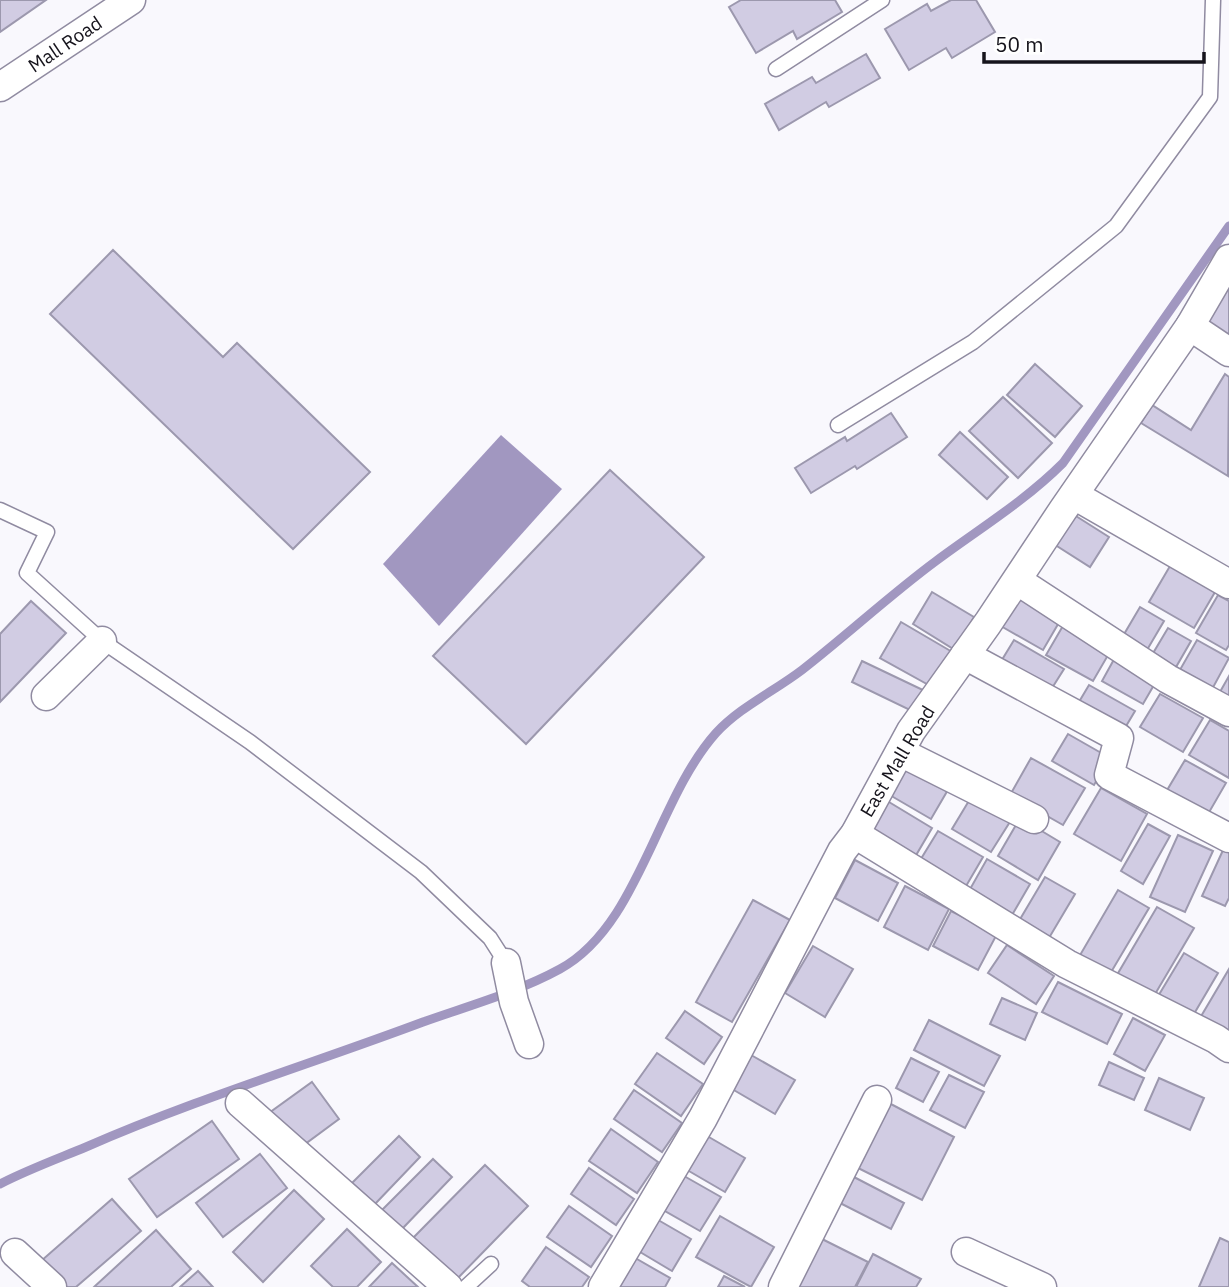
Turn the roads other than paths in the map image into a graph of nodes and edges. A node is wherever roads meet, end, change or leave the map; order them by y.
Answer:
1 (131, 0) edge
2 (882, 0) edge
3 (1213, 0) edge
4 (776, 69) dead end
5 (0, 88) edge
6 (1229, 259) edge
7 (1190, 326) junction
8 (1229, 352) edge
9 (838, 425) dead end
10 (1074, 495) junction
11 (0, 510) edge
12 (1017, 581) junction
13 (1229, 584) edge
14 (102, 640) junction
15 (965, 655) junction
16 (46, 696) dead end
17 (1229, 712) edge
18 (900, 751) junction
19 (1034, 819) dead end
20 (855, 834) junction
21 (1229, 838) edge
22 (506, 963) joint
23 (529, 1044) dead end
24 (1229, 1048) edge
25 (877, 1100) dead end
26 (240, 1103) dead end
27 (966, 1252) dead end
28 (15, 1253) dead end
29 (492, 1264) dead end
30 (52, 1287) edge
31 (448, 1287) edge
32 (466, 1287) edge
33 (603, 1287) edge
34 (783, 1287) edge
35 (1042, 1287) edge

1 - 5 street, Mall Road
2 - 4 lane
3 - 9 lane
6 - 7 street, East Mall Road
7 - 8 street
7 - 10 street, East Mall Road
10 - 12 street, East Mall Road
10 - 13 street
11 - 14 lane
12 - 15 street, East Mall Road
12 - 17 street
14 - 16 street
14 - 22 lane
15 - 18 street, East Mall Road
15 - 21 street
18 - 19 street
18 - 20 street, East Mall Road
20 - 24 street
20 - 33 street, East Mall Road
22 - 23 street
25 - 34 street
26 - 31 street
27 - 35 street
28 - 30 street
29 - 32 lane

